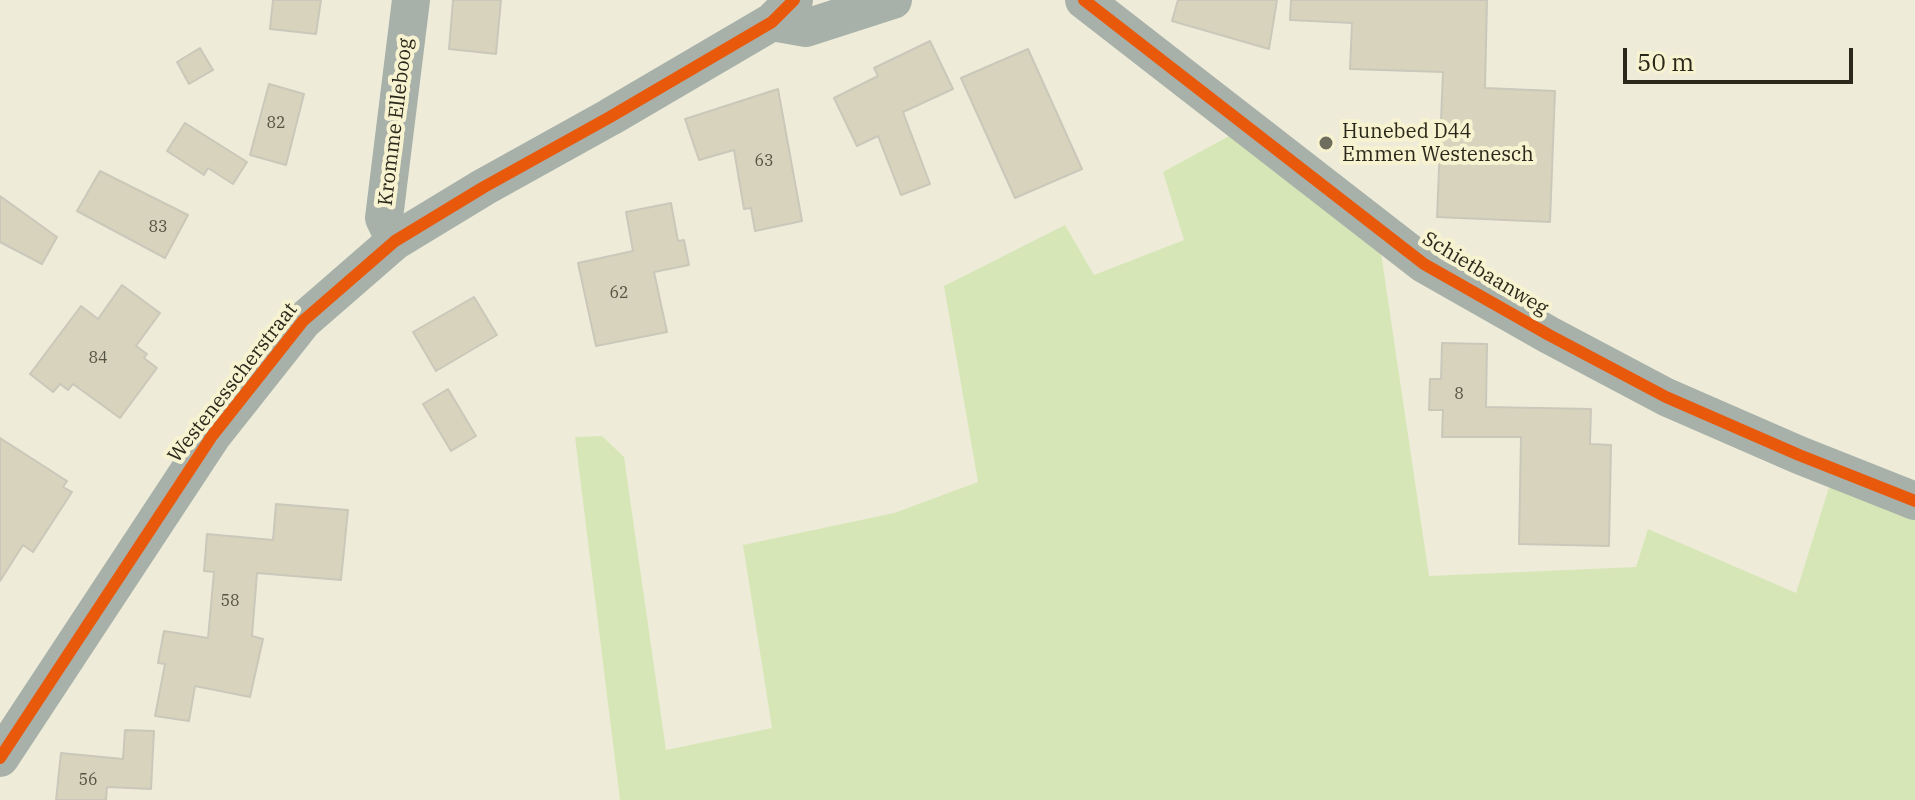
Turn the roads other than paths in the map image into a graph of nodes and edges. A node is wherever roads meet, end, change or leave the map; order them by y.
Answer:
1 (411, 0) edge
2 (893, 0) edge
3 (1084, 0) edge
4 (783, 11) edge
5 (395, 241) junction
6 (1915, 501) edge
7 (0, 758) edge

1 - 5 street, Kromme Elleboog
2 - 4 street
3 - 6 street, Schietbaanweg
4 - 5 street, Westenesscherstraat
5 - 7 street, Westenesscherstraat

